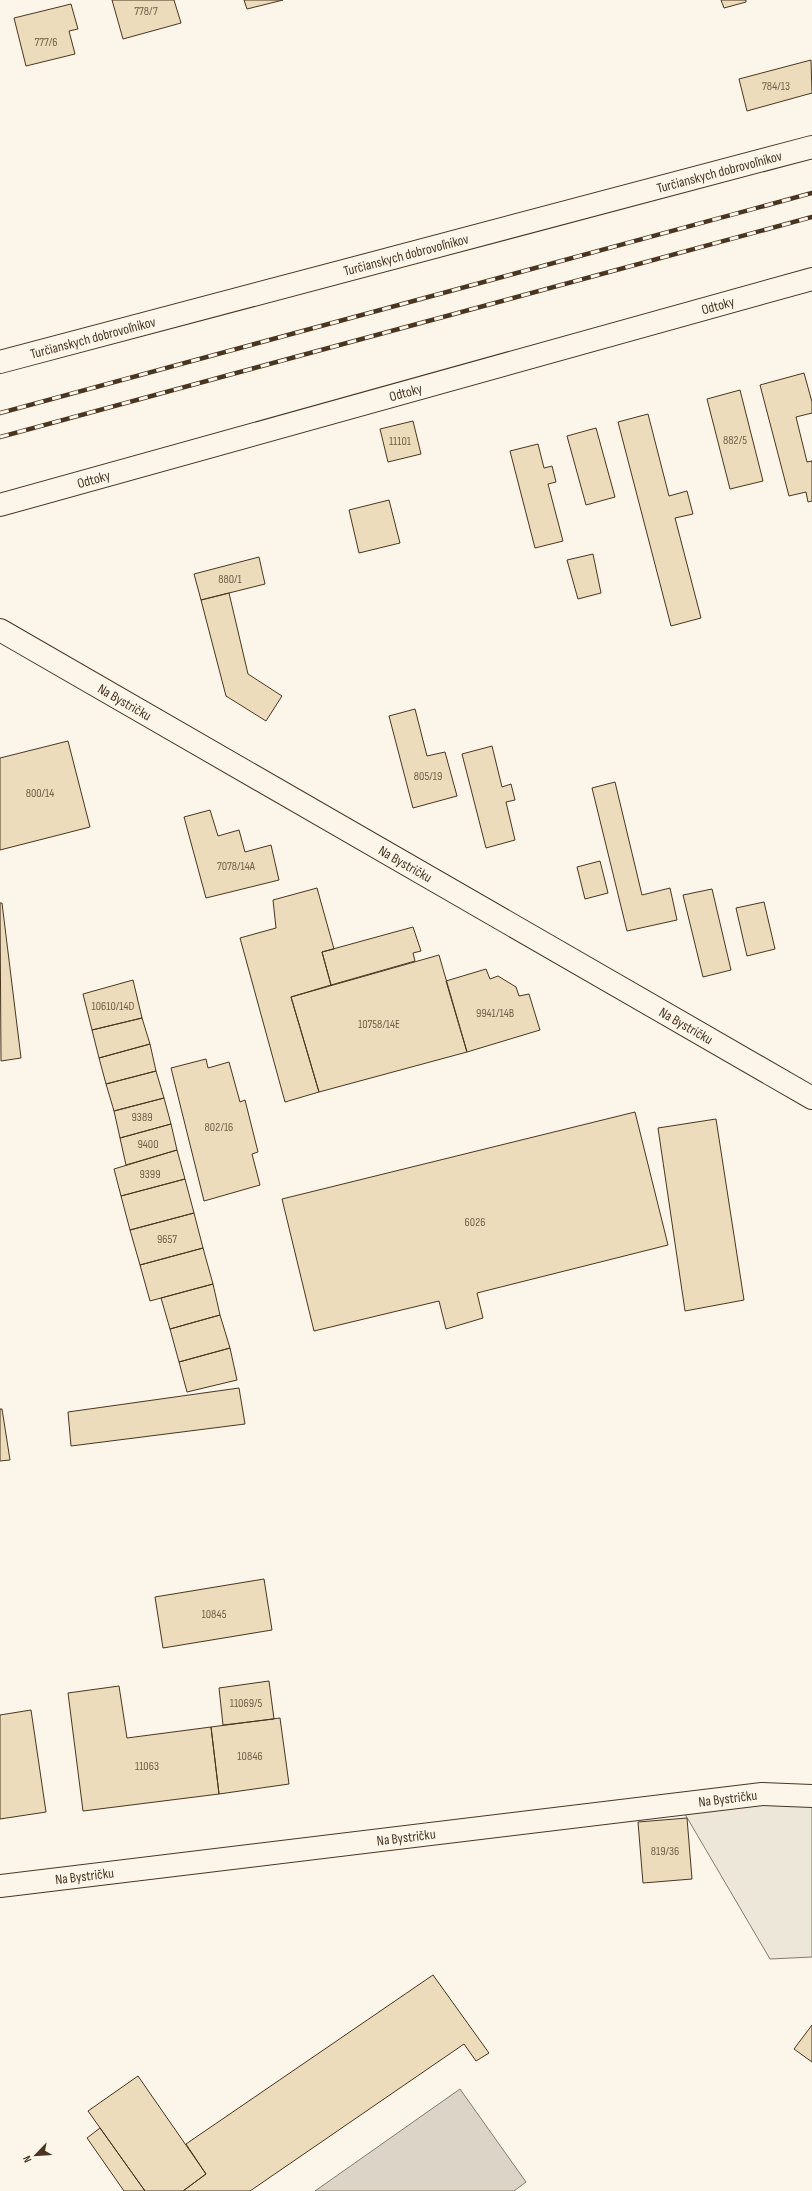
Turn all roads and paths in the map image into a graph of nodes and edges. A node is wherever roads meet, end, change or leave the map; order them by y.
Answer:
1 (812, 147) edge
2 (812, 279) edge
3 (0, 362) edge
4 (0, 505) edge
5 (0, 630) edge
6 (812, 1098) edge
7 (812, 1796) edge
8 (0, 1886) edge

1 - 3 street, Turčianskych dobrovoľníkov
2 - 4 street, Odtoky
5 - 6 street, Na Bystričku
7 - 8 street, Na Bystričku

